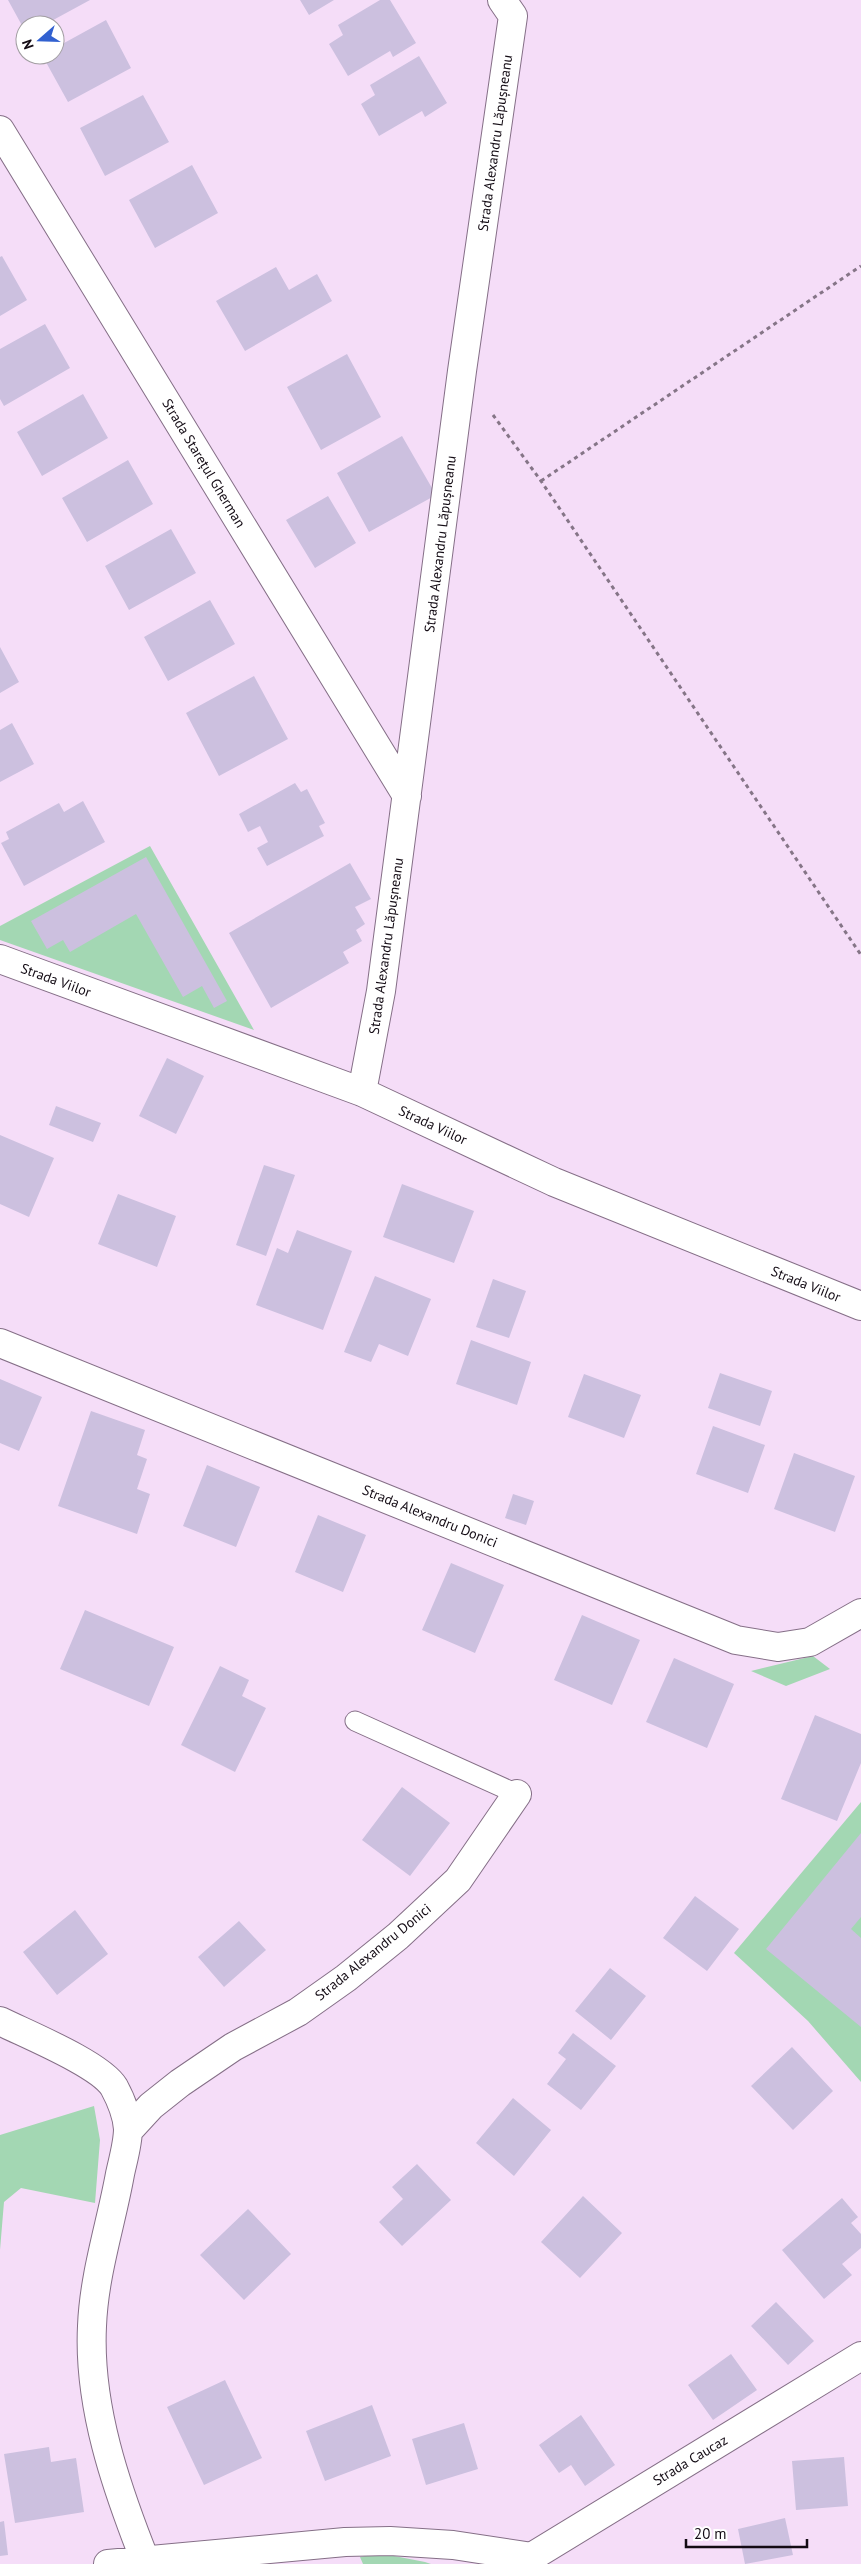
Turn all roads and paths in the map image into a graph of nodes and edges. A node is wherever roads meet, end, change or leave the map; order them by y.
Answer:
1 (502, 0) edge
2 (0, 130) edge
3 (861, 266) edge
4 (462, 371) junction
5 (541, 482) junction
6 (408, 796) junction
7 (861, 955) edge
8 (0, 959) edge
9 (362, 1092) junction
10 (861, 1306) edge
11 (0, 1343) edge
12 (861, 1613) edge
13 (355, 1721) dead end
14 (517, 1794) joint
15 (0, 2021) edge
16 (128, 2131) junction
17 (861, 2356) edge
18 (145, 2560) junction
19 (526, 2560) edge
20 (108, 2564) edge

1 - 4 street, Strada Alexandru Lăpușneanu
2 - 6 street, Strada Starețul Gherman
3 - 5 path
4 - 5 path
4 - 6 street, Strada Alexandru Lăpușneanu
5 - 7 path
6 - 9 street, Strada Alexandru Lăpușneanu
8 - 9 street, Strada Viilor
9 - 10 street, Strada Viilor
11 - 12 street, Strada Alexandru Donici
13 - 14 lane
14 - 16 street, Strada Alexandru Donici
15 - 16 street
16 - 18 street
17 - 19 street, Strada Caucaz
18 - 19 street
18 - 20 street

